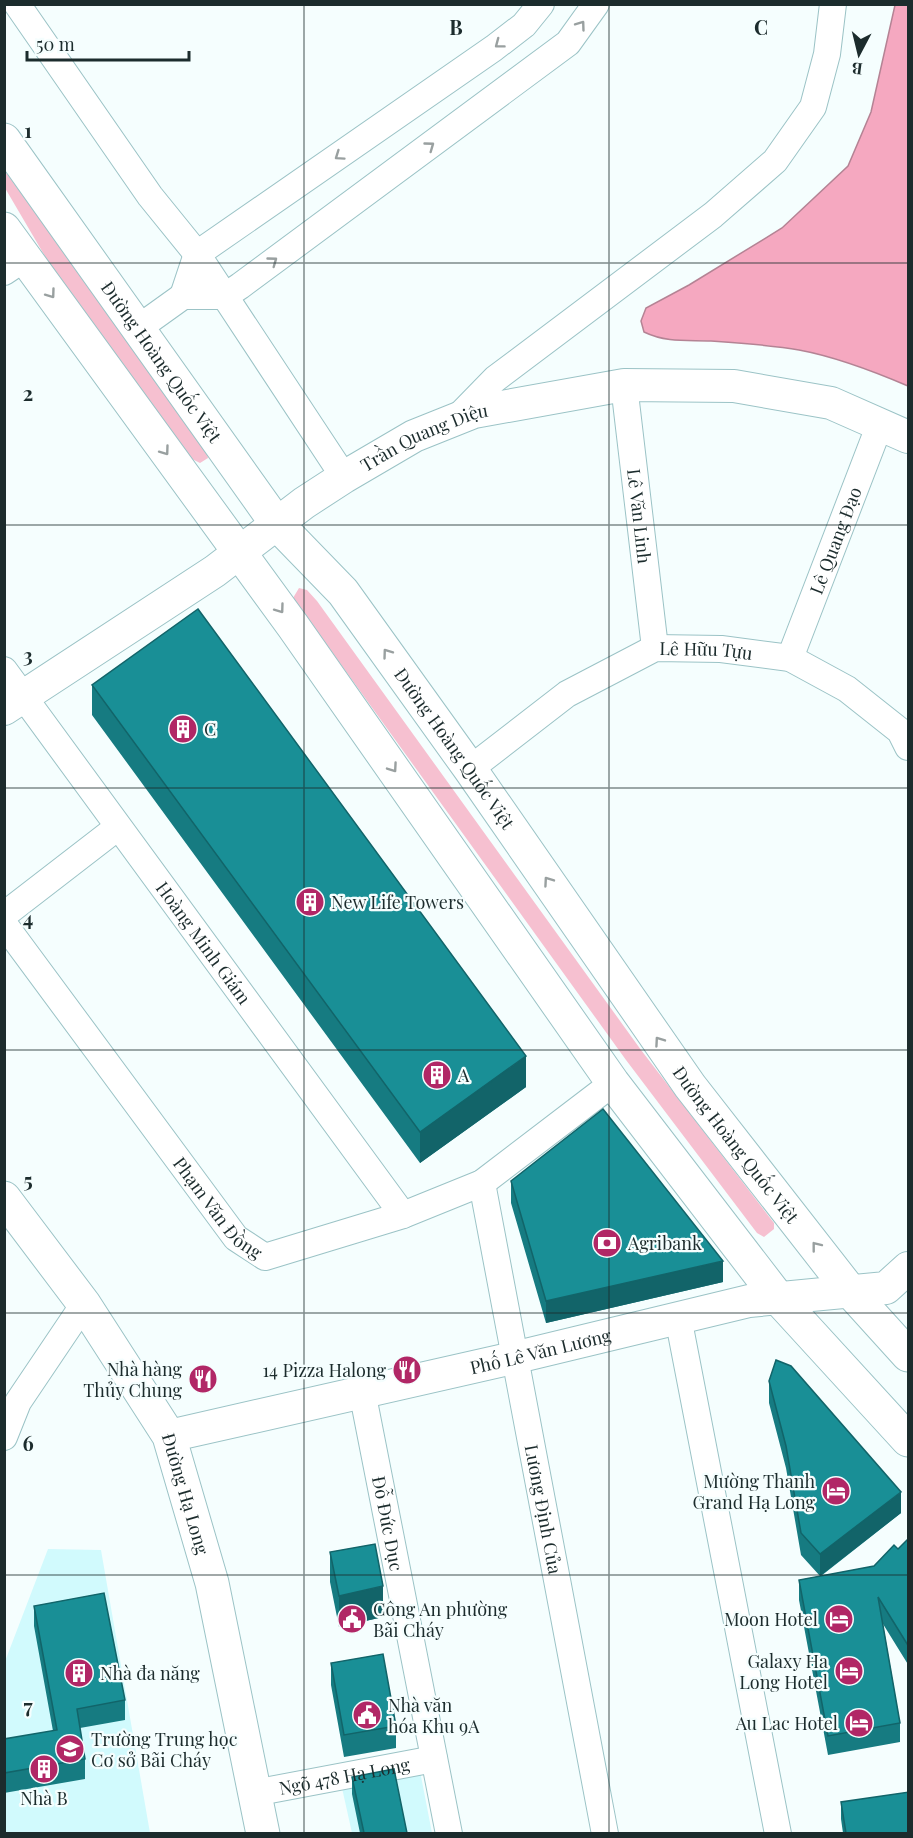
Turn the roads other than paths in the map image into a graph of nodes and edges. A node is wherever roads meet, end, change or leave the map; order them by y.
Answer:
1 (541, 4) edge
2 (596, 4) edge
3 (833, 4) edge
4 (25, 7) edge
5 (4, 140) edge
6 (4, 229) edge
7 (197, 254) junction
8 (15, 265) edge
9 (183, 296) junction
10 (225, 296) junction
11 (137, 329) junction
12 (624, 385) junction
13 (456, 419) junction
14 (880, 424) junction
15 (909, 437) edge
16 (344, 477) junction
17 (276, 524) junction
18 (239, 553) junction
19 (655, 648) junction
20 (790, 658) junction
21 (4, 669) edge
22 (14, 703) edge
23 (906, 733) edge
24 (470, 769) junction
25 (118, 826) junction
26 (4, 915) edge
27 (4, 924) edge
28 (613, 1083) junction
29 (482, 1183) junction
30 (4, 1198) edge
31 (403, 1215) junction
32 (909, 1268) edge
33 (850, 1291) junction
34 (778, 1298) junction
35 (84, 1304) junction
36 (678, 1317) junction
37 (909, 1354) edge
38 (513, 1358) junction
39 (362, 1391) junction
40 (169, 1436) junction
41 (4, 1437) edge
42 (909, 1440) edge
43 (434, 1760) junction
44 (254, 1793) junction
45 (262, 1833) edge
46 (449, 1833) edge
47 (605, 1833) edge
48 (778, 1833) edge

1 -> 7 street
10 -> 2 street
3 - 13 street
4 - 7 street
5 - 11 main road, Đường Hoàng Quốc Việt
6 - 8 main road
7 - 9 street
7 - 10 street
8 -> 18 main road
9 - 10 street
9 - 11 street
10 - 16 street
11 - 17 main road, Đường Hoàng Quốc Việt
12 - 13 street, Trần Quang Diệu
12 - 14 street, Trần Quang Diệu
12 - 19 street, Lê Văn Linh
13 - 16 street, Trần Quang Diệu
14 - 15 street, Trần Quang Diệu
14 - 20 street, Lê Quang Đạo
16 - 17 street, Trần Quang Diệu
17 - 18 street, Trần Quang Diệu
24 -> 17 main road, Đường Hoàng Quốc Việt
18 - 22 street, Trần Quang Diệu
18 -> 28 main road
19 - 20 street, Lê Hữu Tựu
19 - 24 street, Lê Hữu Tựu
20 - 23 street, Lê Hữu Tựu
21 - 22 street, Hoàng Minh Giám
22 - 25 street, Hoàng Minh Giám
33 -> 24 main road, Đường Hoàng Quốc Việt
25 - 26 street
25 - 31 street, Hoàng Minh Giám
27 - 31 street, Phạm Văn Đồng
28 - 29 street, Phạm Văn Đồng
28 - 34 main road
29 - 31 street, Phạm Văn Đồng
29 - 38 street, Lương Định Của
30 - 35 main road, Đường Hạ Long
32 - 33 street, Phố Lê Văn Lương
33 - 34 street, Phố Lê Văn Lương
33 - 37 main road, Đường Hoàng Quốc Việt
34 - 36 street, Phố Lê Văn Lương
34 - 42 main road
35 - 40 main road, Đường Hạ Long
35 - 41 street
36 - 38 street, Phố Lê Văn Lương
36 - 48 street
38 - 39 street, Phố Lê Văn Lương
38 - 47 street, Lương Định Của
39 - 40 street, Phố Lê Văn Lương
39 - 43 street, Đỗ Đức Dục
40 - 44 main road, Đường Hạ Long
43 - 44 street, Ngõ 478 Hạ Long
43 - 46 street, Đỗ Đức Dục
44 - 45 main road, Đường Hạ Long

